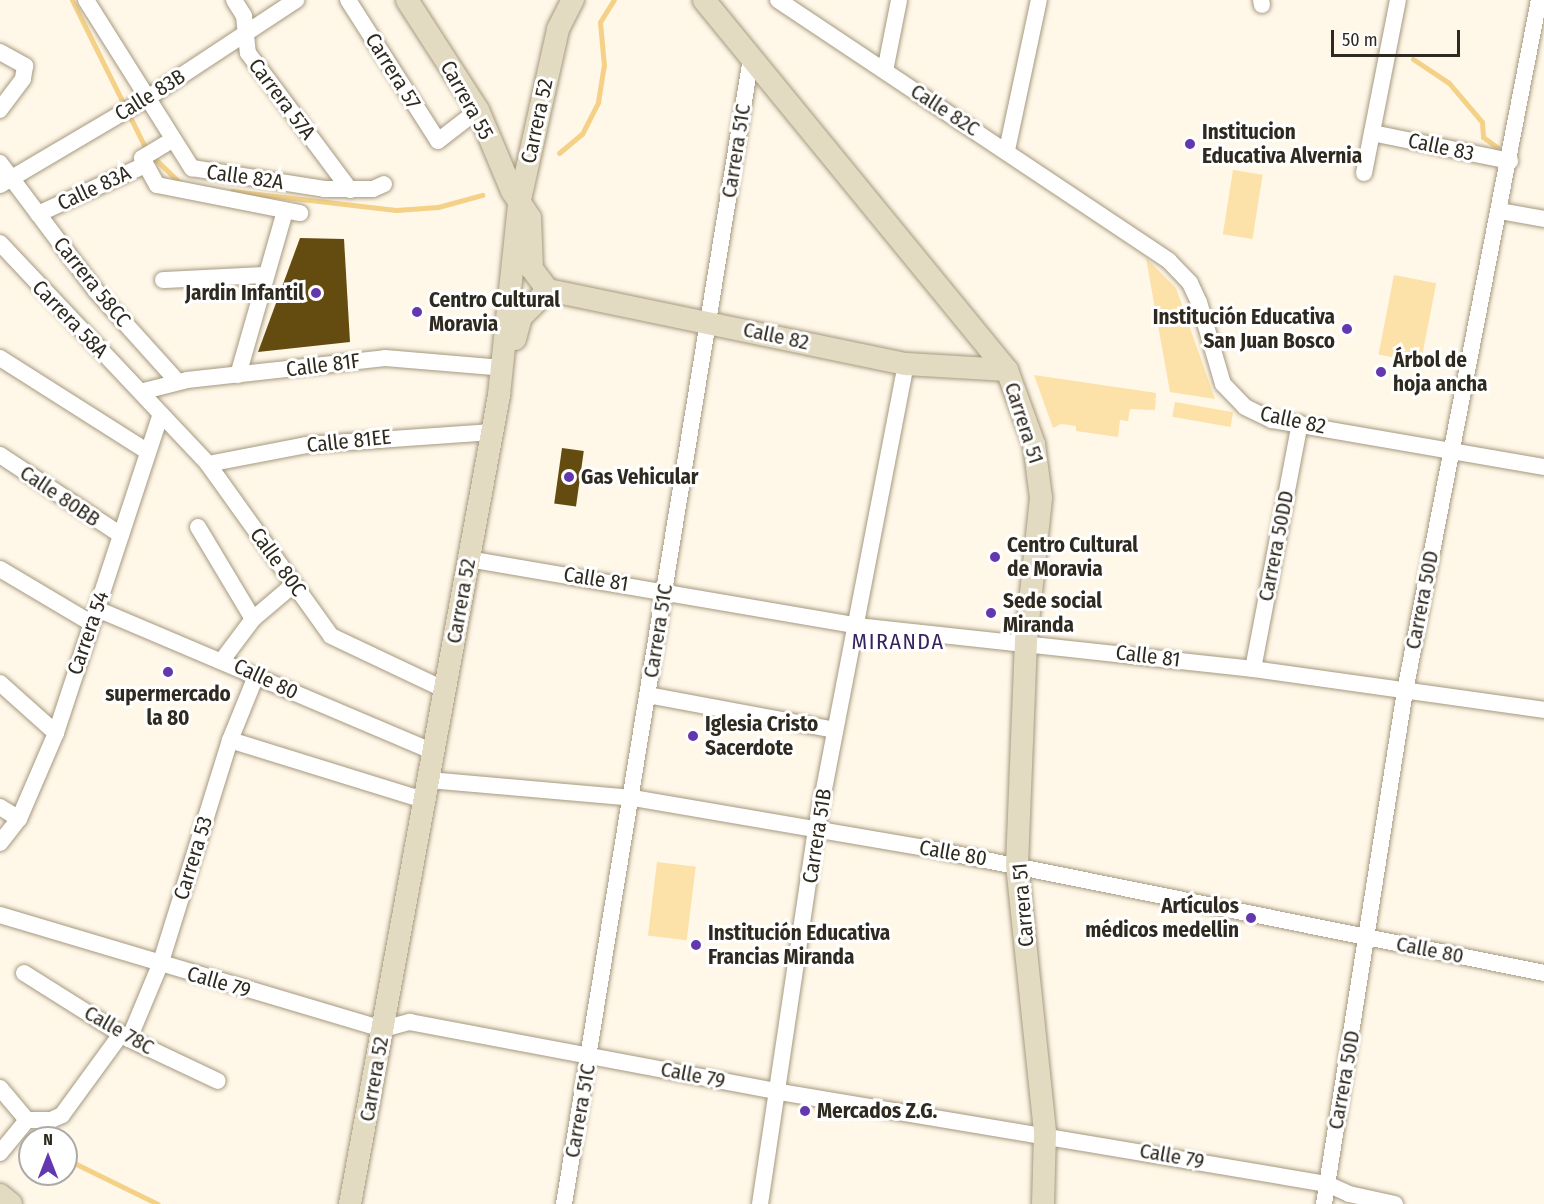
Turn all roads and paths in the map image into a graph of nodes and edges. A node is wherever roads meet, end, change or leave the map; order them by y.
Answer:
1 (86, 0) edge
2 (234, 0) edge
3 (296, 0) edge
4 (348, 0) edge
5 (407, 0) edge
6 (573, 0) edge
7 (704, 0) edge
8 (778, 0) edge
9 (899, 0) edge
10 (1039, 0) edge
11 (1398, 0) edge
12 (1539, 0) edge
13 (244, 34) junction
14 (0, 52) edge
15 (751, 58) junction
16 (885, 71) junction
17 (146, 99) junction
18 (0, 110) edge
19 (478, 110) junction
20 (535, 132) junction
21 (1372, 133) junction
22 (172, 140) junction
23 (494, 148) junction
24 (1007, 150) junction
25 (147, 157) junction
26 (1510, 161) junction
27 (0, 163) edge
28 (1364, 173) dead end
29 (6, 182) edge
30 (384, 184) dead end
31 (350, 190) junction
32 (519, 204) junction
33 (1500, 211) junction
34 (38, 214) junction
35 (1544, 219) edge
36 (1111, 220) joint
37 (0, 243) edge
38 (266, 274) junction
39 (163, 280) dead end
40 (548, 290) junction
41 (705, 320) junction
42 (0, 358) edge
43 (906, 364) junction
44 (503, 368) junction
45 (1007, 370) junction
46 (238, 375) junction
47 (178, 382) junction
48 (144, 391) junction
49 (160, 416) junction
50 (1300, 423) junction
51 (492, 432) junction
52 (1450, 450) junction
53 (148, 452) junction
54 (0, 455) edge
55 (208, 464) junction
56 (1544, 467) edge
57 (198, 528) dead end
58 (121, 536) junction
59 (468, 559) junction
60 (0, 569) edge
61 (293, 585) junction
62 (665, 591) junction
63 (94, 616) junction
64 (253, 619) junction
65 (858, 626) junction
66 (1026, 641) junction
67 (223, 659) junction
68 (1253, 669) junction
69 (256, 676) junction
70 (2, 690) edge
71 (445, 690) junction
72 (1405, 691) junction
73 (648, 695) junction
74 (1544, 710) edge
75 (836, 730) junction
76 (56, 733) junction
77 (230, 740) junction
78 (434, 752) junction
79 (426, 790) junction
80 (633, 798) junction
81 (0, 807) edge
82 (19, 819) junction
83 (816, 831) junction
84 (0, 843) edge
85 (1017, 865) junction
86 (0, 915) edge
87 (1368, 938) junction
88 (160, 965) junction
89 (24, 973) dead end
90 (1544, 973) edge
91 (383, 1029) junction
92 (125, 1036) junction
93 (589, 1055) junction
94 (218, 1081) dead end
95 (0, 1088) edge
96 (780, 1092) junction
97 (27, 1120) junction
98 (1045, 1133) junction
99 (0, 1153) edge
100 (1327, 1184) junction
101 (0, 1195) edge
102 (352, 1202) edge
103 (11, 1204) edge
104 (564, 1204) edge
105 (760, 1204) edge
106 (1042, 1204) edge
107 (1324, 1204) edge
108 (1395, 1204) edge

1 - 17 street, Calle 82A
2 - 13 street, Carrera 57A
3 - 13 street, Calle 83B
4 - 19 street, Carrera 57
5 - 19 street, Carrera 55
6 - 20 street, Carrera 52
7 - 15 street, Carrera 51
8 - 16 street, Calle 82C
9 - 16 street
10 - 24 street
11 - 21 street
12 - 26 street, Carrera 50D
13 - 17 street, Calle 83B
13 - 31 street, Carrera 57A
14 - 18 street
15 - 41 street, Carrera 51C
15 - 45 street, Carrera 51
16 - 24 street, Calle 82C
17 - 22 street, Calle 82A
17 - 29 street, Calle 83B
19 - 23 street, Carrera 55
20 - 23 street
20 - 32 street, Carrera 52
21 - 26 street, Calle 83
21 - 28 street
22 - 25 street, Calle 83A
22 - 31 street, Calle 82A
23 - 32 street, Carrera 55
24 - 36 street, Calle 82C
25 - 34 street, Calle 83A
25 - 38 street, Calle 82A
26 - 33 street, Carrera 50D
27 - 29 street, Carrera 58CC
29 - 34 street, Carrera 58CC
30 - 31 street, Calle 82A
32 - 40 street
32 - 44 street, Carrera 52
33 - 35 street
33 - 52 street, Carrera 50D
34 - 47 street, Carrera 58CC
36 - 50 street, Calle 82
37 - 48 street, Carrera 58A
38 - 39 street
38 - 46 street
40 - 41 street, Calle 82
40 - 44 street
41 - 43 street, Calle 82
41 - 62 street, Carrera 51C
42 - 53 street
43 - 45 street, Calle 82
43 - 65 street, Carrera 51B
44 - 46 street, Calle 81F
44 - 51 street, Carrera 52
45 - 66 street, Carrera 51
46 - 47 street, Calle 81F
47 - 48 street, Calle 81F
48 - 49 street, Calle 80C
49 - 53 street, Carrera 54
49 - 55 street, Calle 80C
50 - 52 street, Calle 82
50 - 68 street, Carrera 50DD
51 - 55 street, Calle 81EE
51 - 59 street, Carrera 52
52 - 56 street, Calle 82
52 - 72 street, Carrera 50D
53 - 58 street, Carrera 54
54 - 58 street, Calle 80BB
55 - 61 street, Calle 80C
57 - 64 street
58 - 63 street, Carrera 54
59 - 62 street, Calle 81
59 - 71 street, Carrera 52
60 - 63 street, Calle 80
61 - 64 street
61 - 71 street, Calle 80C
62 - 65 street, Calle 81
62 - 73 street, Carrera 51C
63 - 67 street, Calle 80
63 - 76 street, Carrera 54
64 - 67 street
65 - 66 street, Calle 81
65 - 75 street, Carrera 51B
66 - 68 street, Calle 81
66 - 85 street, Carrera 51
67 - 69 street, Calle 80
68 - 72 street, Calle 81
69 - 77 street, Carrera 53
69 - 78 street, Calle 80
70 - 76 street
71 - 78 street, Carrera 52
72 - 74 street, Calle 81
72 - 87 street, Carrera 50D
73 - 75 street
73 - 80 street, Carrera 51C
75 - 83 street, Carrera 51B
76 - 82 street, Carrera 54
77 - 79 street, Calle 80
77 - 88 street, Carrera 53
78 - 79 street, Carrera 52
79 - 80 street, Calle 80
79 - 91 street, Carrera 52
80 - 83 street, Calle 80
80 - 93 street, Carrera 51C
81 - 82 street
82 - 84 street, Carrera 54
83 - 85 street, Calle 80
83 - 96 street, Carrera 51B
85 - 87 street, Calle 80
85 - 98 street, Carrera 51
86 - 88 street, Calle 79
87 - 90 street, Calle 80
87 - 100 street, Carrera 50D
88 - 91 street, Calle 79
88 - 92 street, Carrera 53
89 - 92 street, Calle 78C
91 - 93 street, Calle 79
91 - 102 street, Carrera 52
92 - 94 street, Calle 78C
92 - 97 street, Carrera 53
93 - 96 street, Calle 79
93 - 104 street, Carrera 51C
95 - 97 street
96 - 98 street, Calle 79
96 - 105 street, Carrera 51B
97 - 99 street
98 - 100 street, Calle 79
98 - 106 street, Carrera 51
100 - 107 street, Carrera 50D
100 - 108 street, Calle 79
101 - 103 street

